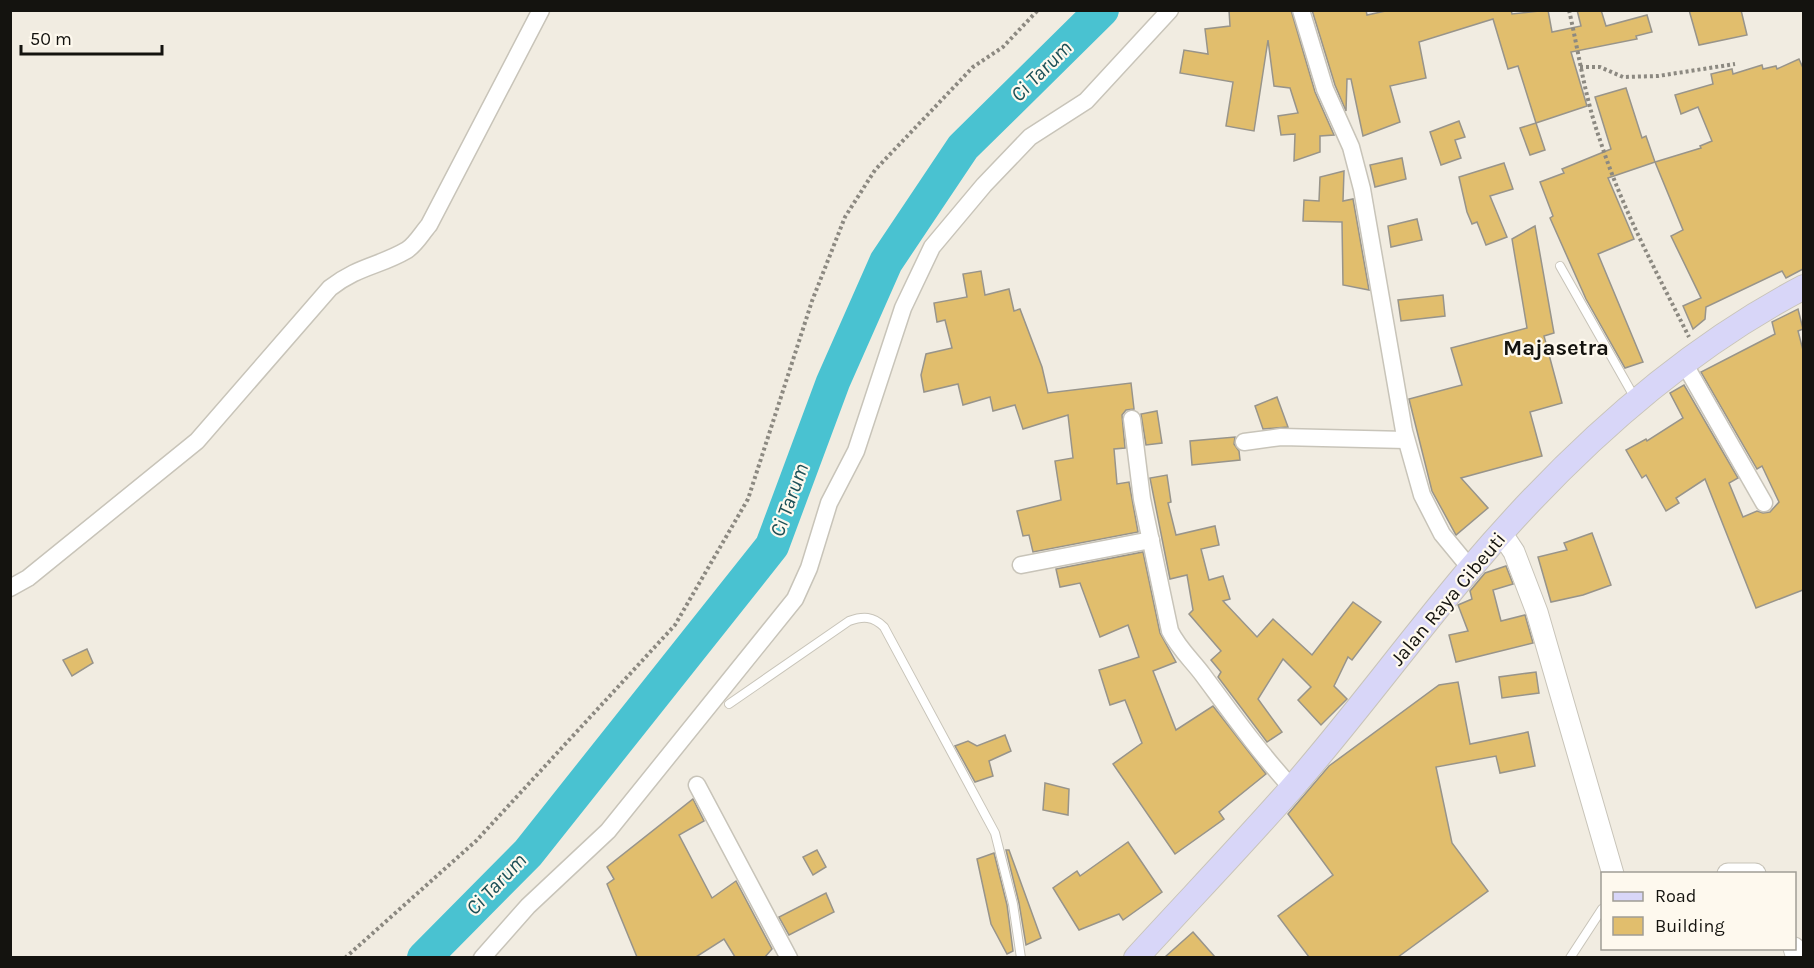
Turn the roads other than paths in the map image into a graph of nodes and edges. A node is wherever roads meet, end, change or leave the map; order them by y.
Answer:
1 (541, 10) edge
2 (1170, 10) edge
3 (1301, 10) edge
4 (1560, 266) dead end
5 (1803, 287) edge
6 (1691, 359) junction
7 (1636, 401) junction
8 (1132, 419) dead end
9 (1244, 441) dead end
10 (1406, 441) junction
11 (1764, 503) dead end
12 (1502, 534) junction
13 (1151, 540) junction
14 (1021, 565) dead end
15 (1470, 568) junction
16 (10, 588) edge
17 (729, 704) dead end
18 (697, 785) dead end
19 (1292, 788) junction
20 (1613, 872) edge
21 (1601, 910) edge
22 (482, 957) edge
23 (789, 957) edge
24 (1021, 957) edge
25 (1136, 957) edge
26 (1570, 957) edge

1 - 16 street
2 - 22 street
3 - 10 street
4 - 7 lane
5 - 6 main road, Jalan Raya Cibeuti
6 - 7 main road, Jalan Raya Cibeuti
6 - 11 street
7 - 12 main road, Jalan Raya Cibeuti
8 - 13 street
9 - 10 street
10 - 15 street
12 - 15 main road, Jalan Raya Cibeuti
12 - 20 street
13 - 14 street
13 - 19 street
15 - 19 main road, Jalan Raya Cibeuti
17 - 24 lane
18 - 23 street
19 - 25 main road, Jalan Raya Cibeuti
21 - 26 lane

